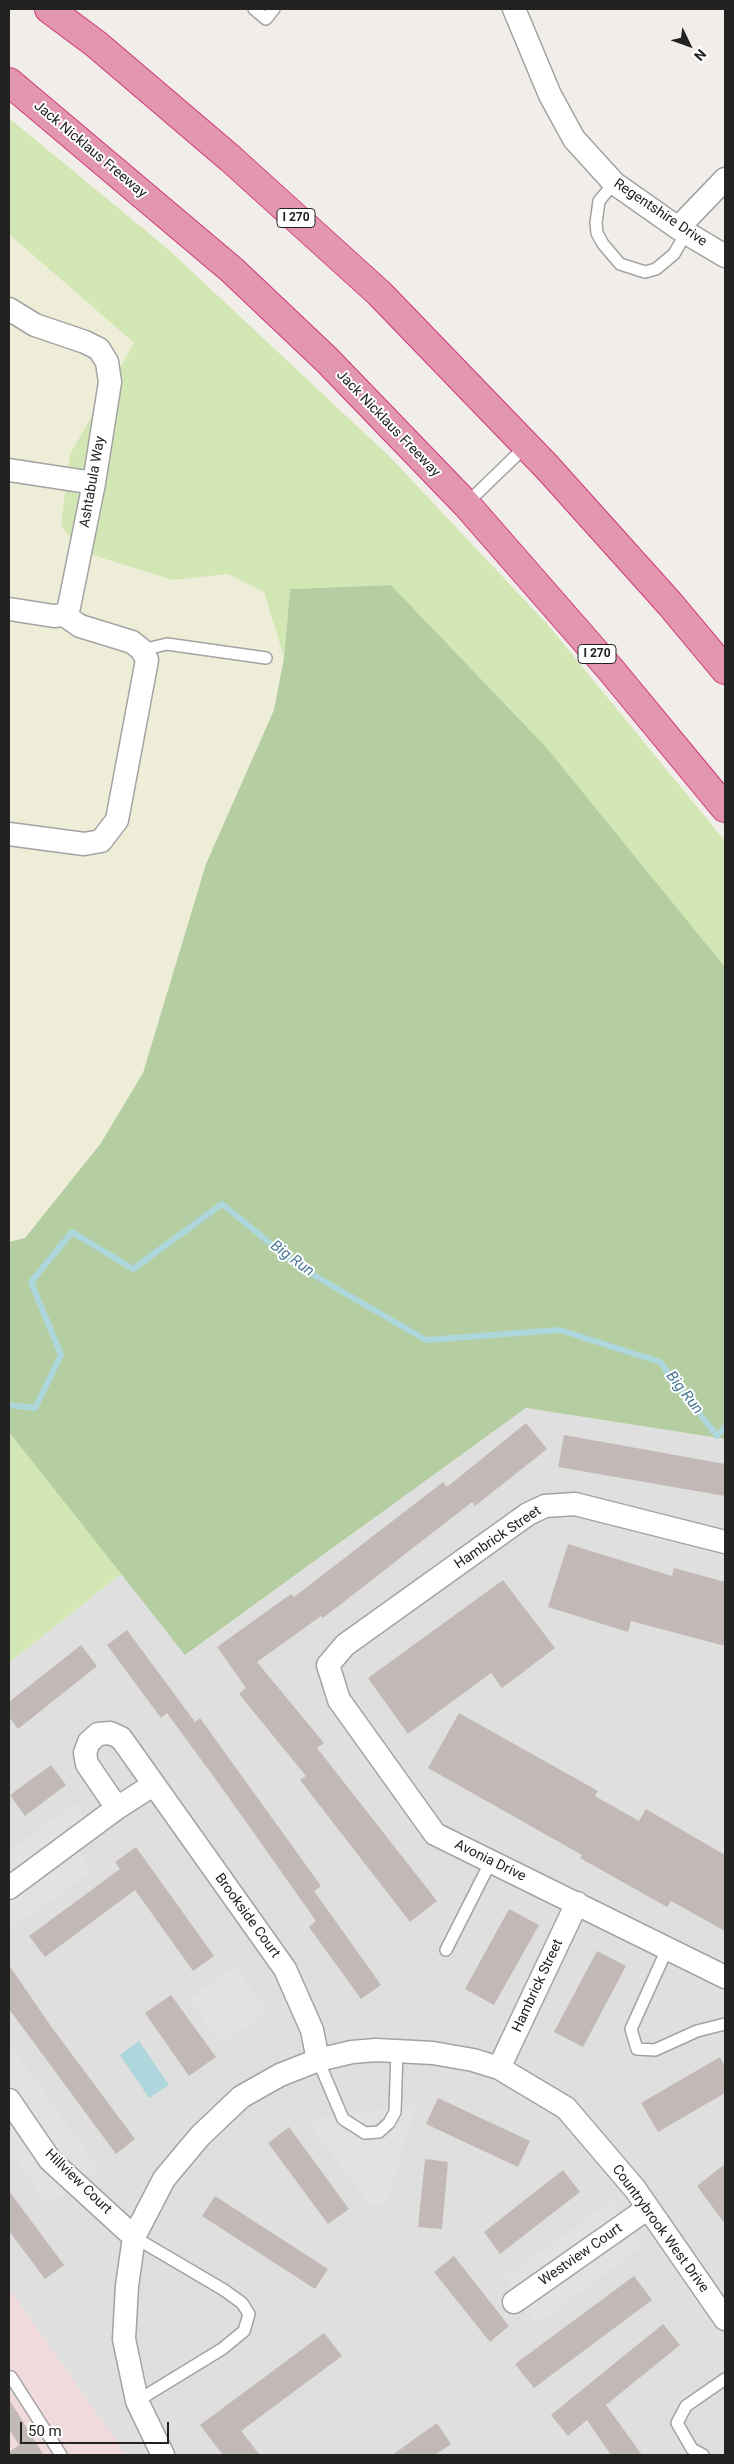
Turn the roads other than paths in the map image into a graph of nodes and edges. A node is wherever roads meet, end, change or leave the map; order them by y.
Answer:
1 (49, 9) edge
2 (254, 9) edge
3 (274, 9) edge
4 (514, 9) edge
5 (9, 82) edge
6 (725, 179) edge
7 (614, 183) junction
8 (682, 230) junction
9 (725, 256) edge
10 (11, 313) edge
11 (527, 445) junction
12 (9, 470) edge
13 (94, 483) junction
14 (466, 504) junction
15 (9, 609) edge
16 (64, 615) junction
17 (142, 650) junction
18 (266, 658) dead end
19 (725, 670) edge
20 (725, 808) edge
21 (9, 834) edge
22 (725, 1542) edge
23 (328, 1664) joint
24 (153, 1785) junction
25 (117, 1808) junction
26 (491, 1861) junction
27 (9, 1888) edge
28 (576, 1904) junction
29 (668, 1947) junction
30 (446, 1950) dead end
31 (725, 1977) edge
32 (725, 2024) edge
33 (396, 2051) junction
34 (318, 2060) junction
35 (499, 2068) junction
36 (9, 2100) edge
37 (648, 2208) junction
38 (134, 2237) junction
39 (514, 2302) dead end
40 (725, 2319) edge
41 (9, 2378) edge
42 (725, 2379) edge
43 (137, 2401) junction
44 (61, 2455) edge
45 (163, 2455) edge
46 (703, 2455) edge

1 - 11 highway, I 270
2 - 3 lane
4 - 7 street, Regentshire Drive
5 - 14 highway, Jack Nicklaus Freeway / I 270
6 - 8 street
7 - 8 street, Regentshire Drive
7 - 8 lane
8 - 9 street, Regentshire Drive
10 - 13 street, Ashtabula Way
11 - 14 lane
11 - 19 highway, I 270
12 - 13 street
13 - 16 street, Ashtabula Way
14 - 20 highway, Jack Nicklaus Freeway / I 270
15 - 16 street
16 - 17 street
17 - 18 lane
17 - 21 street
22 - 23 street, Hambrick Street
23 - 26 street, Avonia Drive
24 - 25 street
24 - 25 street, Brookside Court
24 - 34 street, Brookside Court
25 - 27 street
26 - 28 street, Avonia Drive
26 - 30 lane
28 - 29 street, Avonia Drive
28 - 35 street, Hambrick Street
29 - 31 street, Avonia Drive
29 - 32 lane
33 - 34 street, Countrybrook West Drive
33 - 34 lane
33 - 35 street, Countrybrook West Drive
34 - 38 street, Countrybrook West Drive
35 - 37 street, Countrybrook West Drive
36 - 38 street, Hillview Court
37 - 39 street, Westview Court
37 - 40 street, Countrybrook West Drive
38 - 43 street, Countrybrook West Drive
38 - 43 lane
41 - 44 lane
42 - 46 lane
43 - 45 street, Countrybrook West Drive

